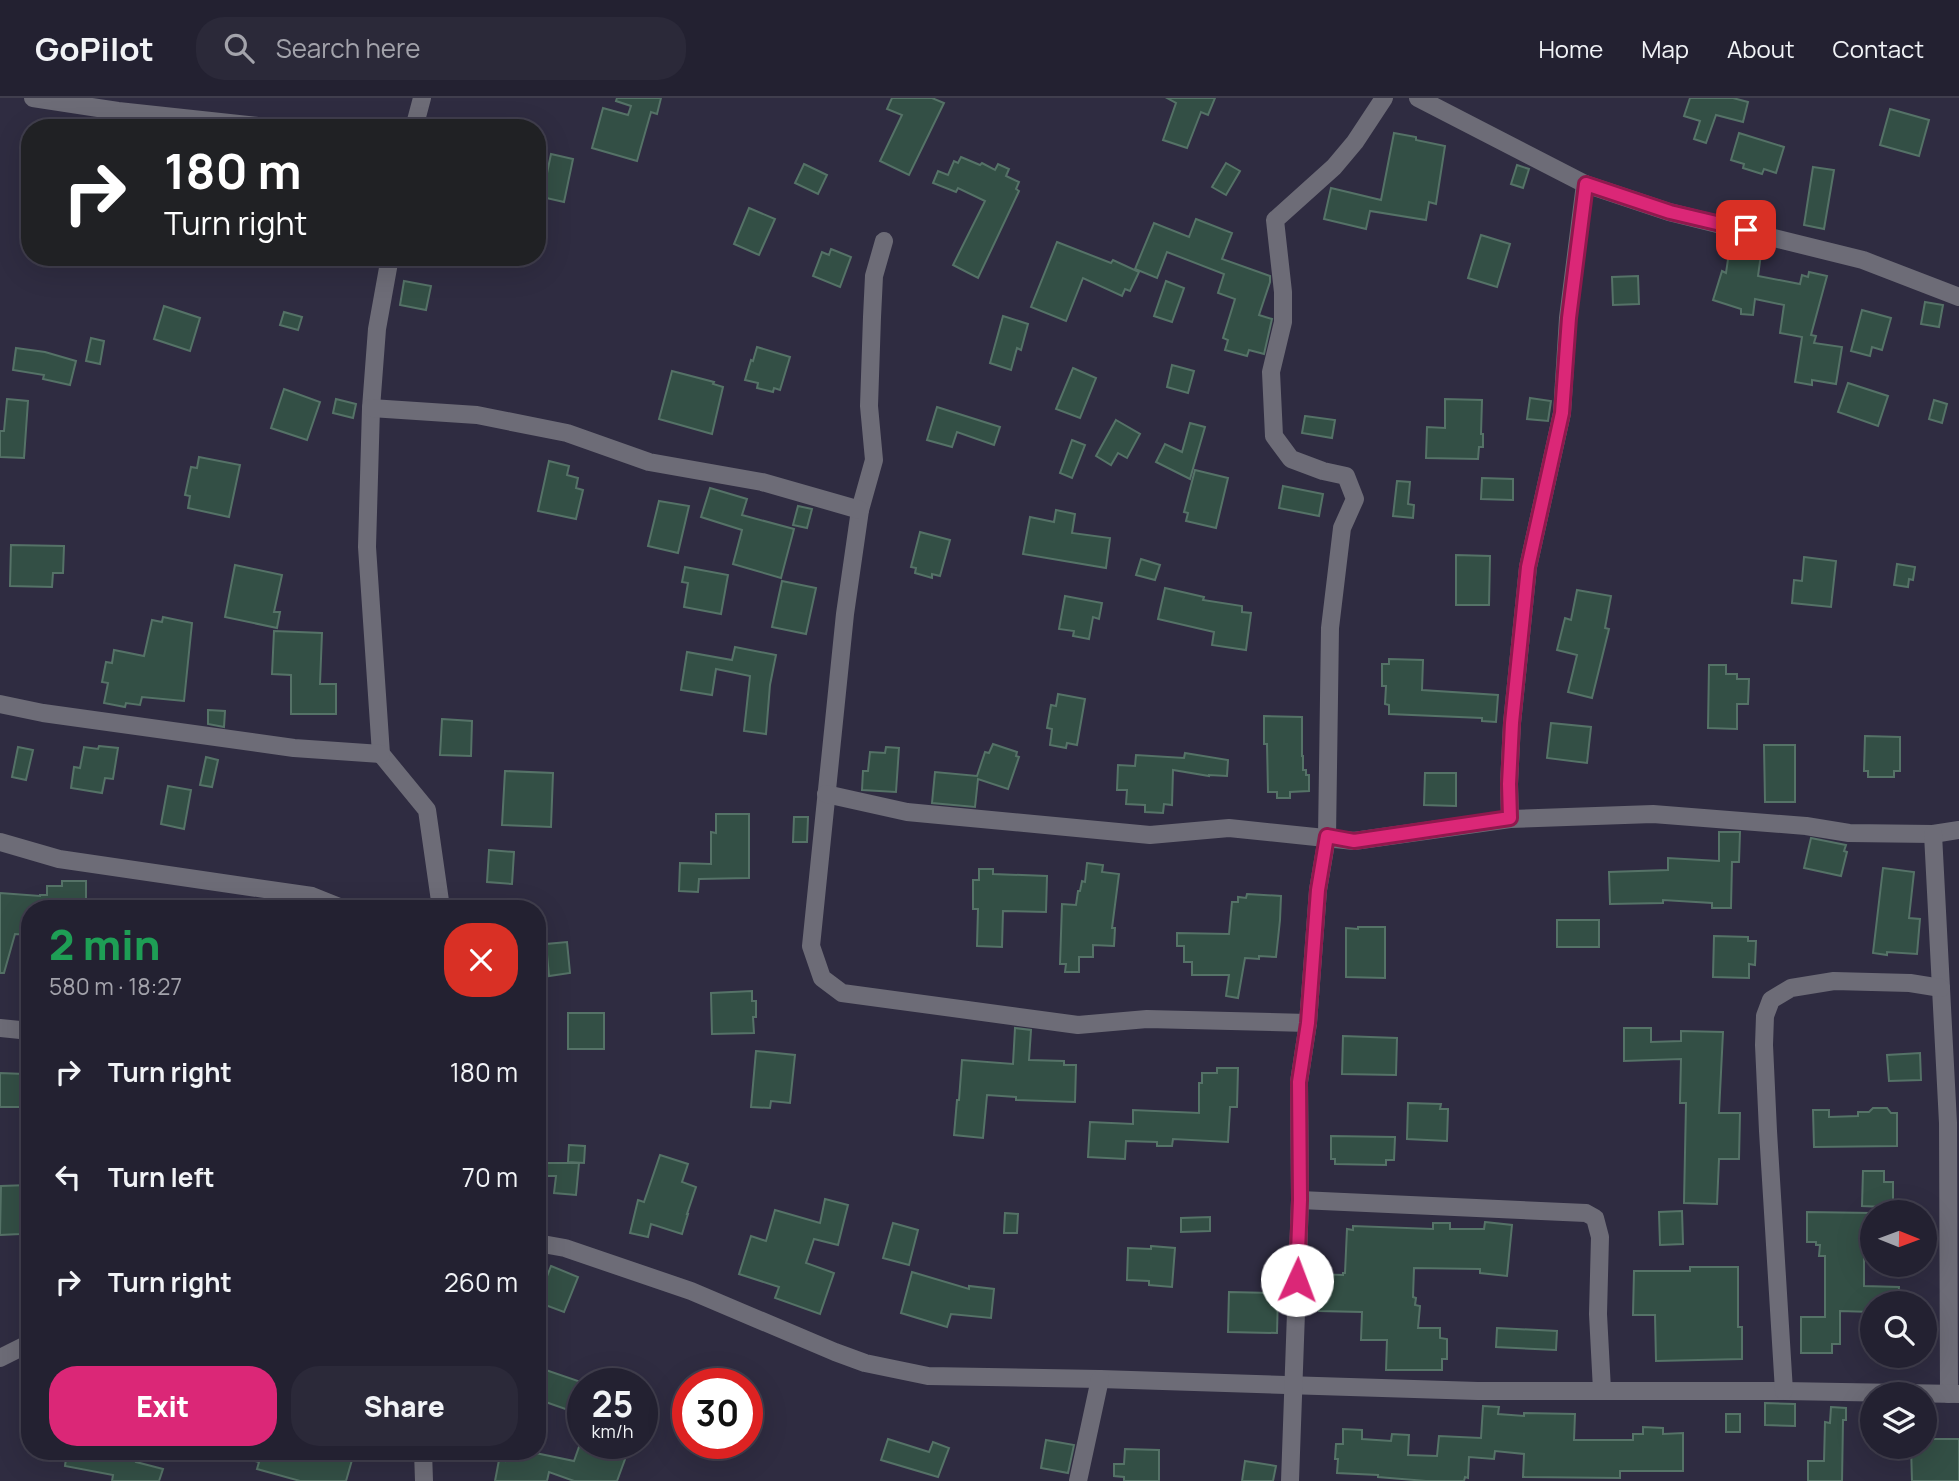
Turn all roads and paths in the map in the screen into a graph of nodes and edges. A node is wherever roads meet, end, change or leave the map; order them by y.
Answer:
1 (33, 98) edge
2 (422, 98) edge
3 (1384, 98) edge
4 (1418, 98) edge
5 (192, 119) edge
6 (416, 119) edge
7 (1586, 184) junction
8 (884, 241) dead end
9 (388, 266) edge
10 (1959, 297) edge
11 (371, 408) junction
12 (860, 510) junction
13 (0, 705) edge
14 (381, 754) junction
15 (826, 794) junction
16 (1510, 818) junction
17 (1959, 830) edge
18 (1933, 834) junction
19 (1327, 836) junction
20 (0, 842) edge
21 (322, 900) edge
22 (439, 900) edge
23 (1941, 988) junction
24 (1308, 1023) junction
25 (0, 1028) edge
26 (21, 1030) edge
27 (1300, 1200) junction
28 (546, 1245) edge
29 (21, 1348) edge
30 (0, 1358) edge
31 (1100, 1378) junction
32 (1294, 1386) junction
33 (1602, 1390) junction
34 (1784, 1391) junction
35 (1954, 1394) edge
36 (423, 1460) edge
37 (424, 1481) edge
38 (1078, 1481) edge
39 (1290, 1481) edge

1 - 5 street
2 - 6 street
3 - 19 street
4 - 7 street
7 - 10 street
7 - 16 street
8 - 12 street
9 - 11 street
11 - 12 street
11 - 14 street
12 - 15 street
13 - 14 street
14 - 22 street
15 - 19 street
15 - 24 street
16 - 18 street
16 - 19 street
17 - 18 street
18 - 23 street
19 - 24 street
20 - 21 street
23 - 34 street
23 - 35 street
24 - 27 street
25 - 26 street
27 - 32 street
27 - 33 street
28 - 31 street
29 - 30 street
31 - 32 street
31 - 38 street
32 - 33 street
32 - 39 street
33 - 34 street
34 - 35 street
36 - 37 street

